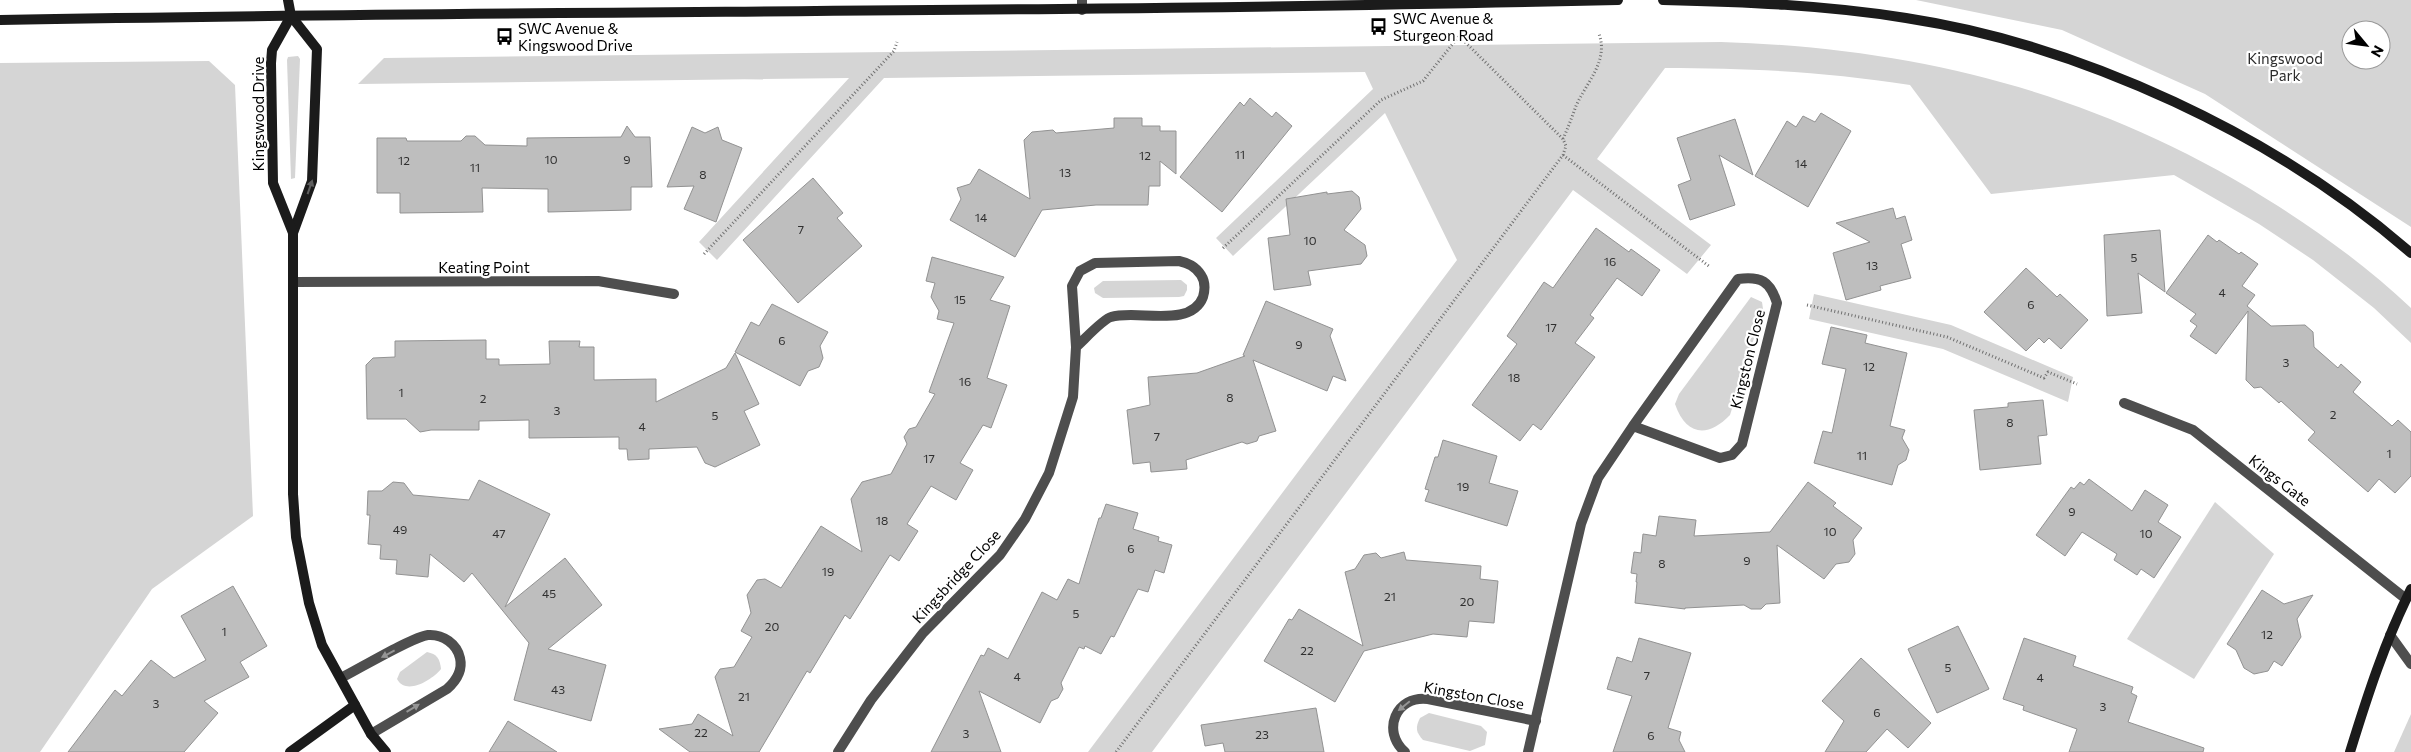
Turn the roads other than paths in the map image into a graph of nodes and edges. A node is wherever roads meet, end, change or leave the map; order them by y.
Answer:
1 (288, 0) edge
2 (1543, 0) edge
3 (1618, 0) edge
4 (1663, 0) edge
5 (1768, 1) edge
6 (1082, 5) edge
7 (291, 16) junction
8 (0, 20) edge
9 (293, 233) junction
10 (2411, 253) edge
11 (294, 282) junction
12 (674, 294) dead end
13 (1076, 346) junction
14 (2124, 404) dead end
15 (1633, 426) junction
16 (2411, 589) edge
17 (2409, 598) edge
18 (2390, 636) junction
19 (2411, 664) edge
20 (341, 678) junction
21 (355, 705) junction
22 (1536, 721) junction
23 (371, 734) junction
24 (290, 752) edge
25 (386, 752) edge
26 (838, 752) edge
27 (1405, 752) edge
28 (1528, 752) edge
29 (2350, 752) edge

1 - 7 main road
2 - 3 main road
2 - 6 main road
4 - 5 main road
5 - 10 main road
6 - 7 main road
7 - 8 main road
7 - 9 main road, Kingswood Drive
9 -> 7 main road, Kingswood Drive
9 - 11 main road, Kingswood Drive
11 - 12 street, Keating Point
11 - 20 main road, Kingswood Drive
13 - 13 street, Kingsbridge Close
13 - 26 street, Kingsbridge Close
14 - 17 street, Kings Gate
15 - 15 street, Kingston Close
15 - 22 street, Kingston Close
16 - 17 main road
17 - 18 main road
18 - 19 street
18 - 29 main road
20 - 21 main road, Kingswood Drive
23 -> 20 street
21 - 23 main road, Kingswood Drive
21 - 24 main road
22 -> 27 street, Kingston Close
22 - 28 street, Kingston Close
23 - 25 main road, Kingswood Drive

